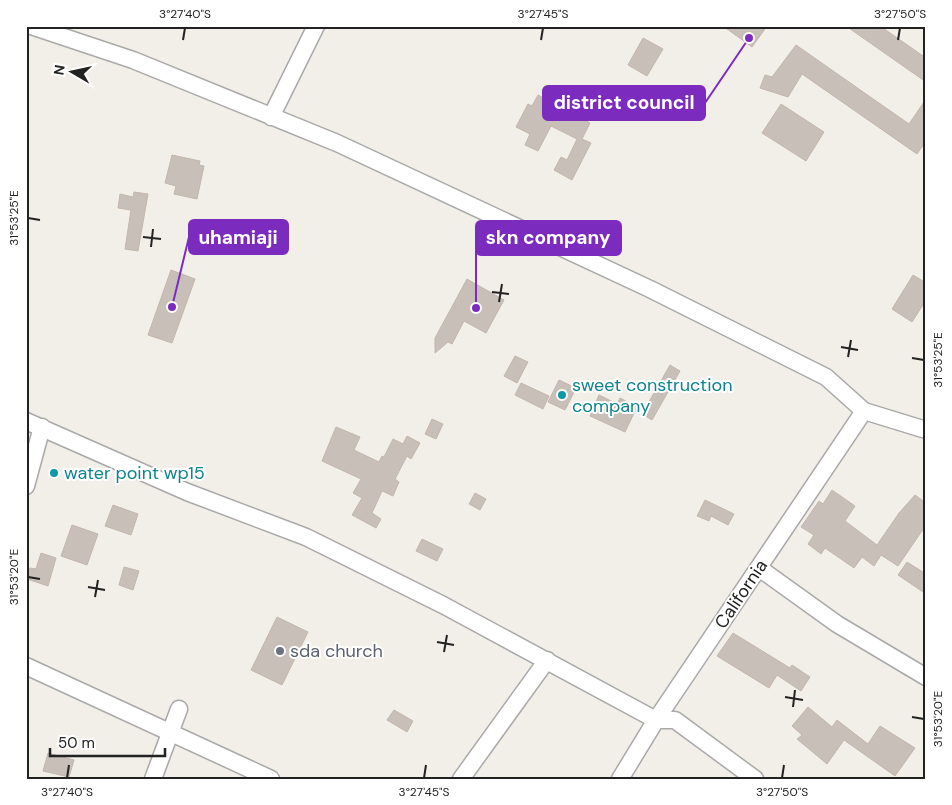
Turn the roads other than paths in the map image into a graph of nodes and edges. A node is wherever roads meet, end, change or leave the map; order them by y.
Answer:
1 (31, 26) edge
2 (316, 26) edge
3 (271, 117) junction
4 (864, 411) junction
5 (34, 424) edge
6 (926, 430) edge
7 (26, 486) edge
8 (759, 568) junction
9 (547, 660) junction
10 (26, 666) edge
11 (926, 677) edge
12 (179, 709) dead end
13 (656, 720) junction
14 (170, 734) junction
15 (153, 779) edge
16 (270, 779) edge
17 (461, 779) edge
18 (620, 779) edge
19 (755, 779) edge

1 - 3 street
2 - 3 street
3 - 4 street
4 - 6 street
4 - 8 street, California
5 - 7 street
5 - 9 street
8 - 11 street
8 - 13 street, California
9 - 13 street
9 - 17 street
10 - 14 street
12 - 14 street
13 - 18 street, California
13 - 19 street
14 - 15 street
14 - 16 street

